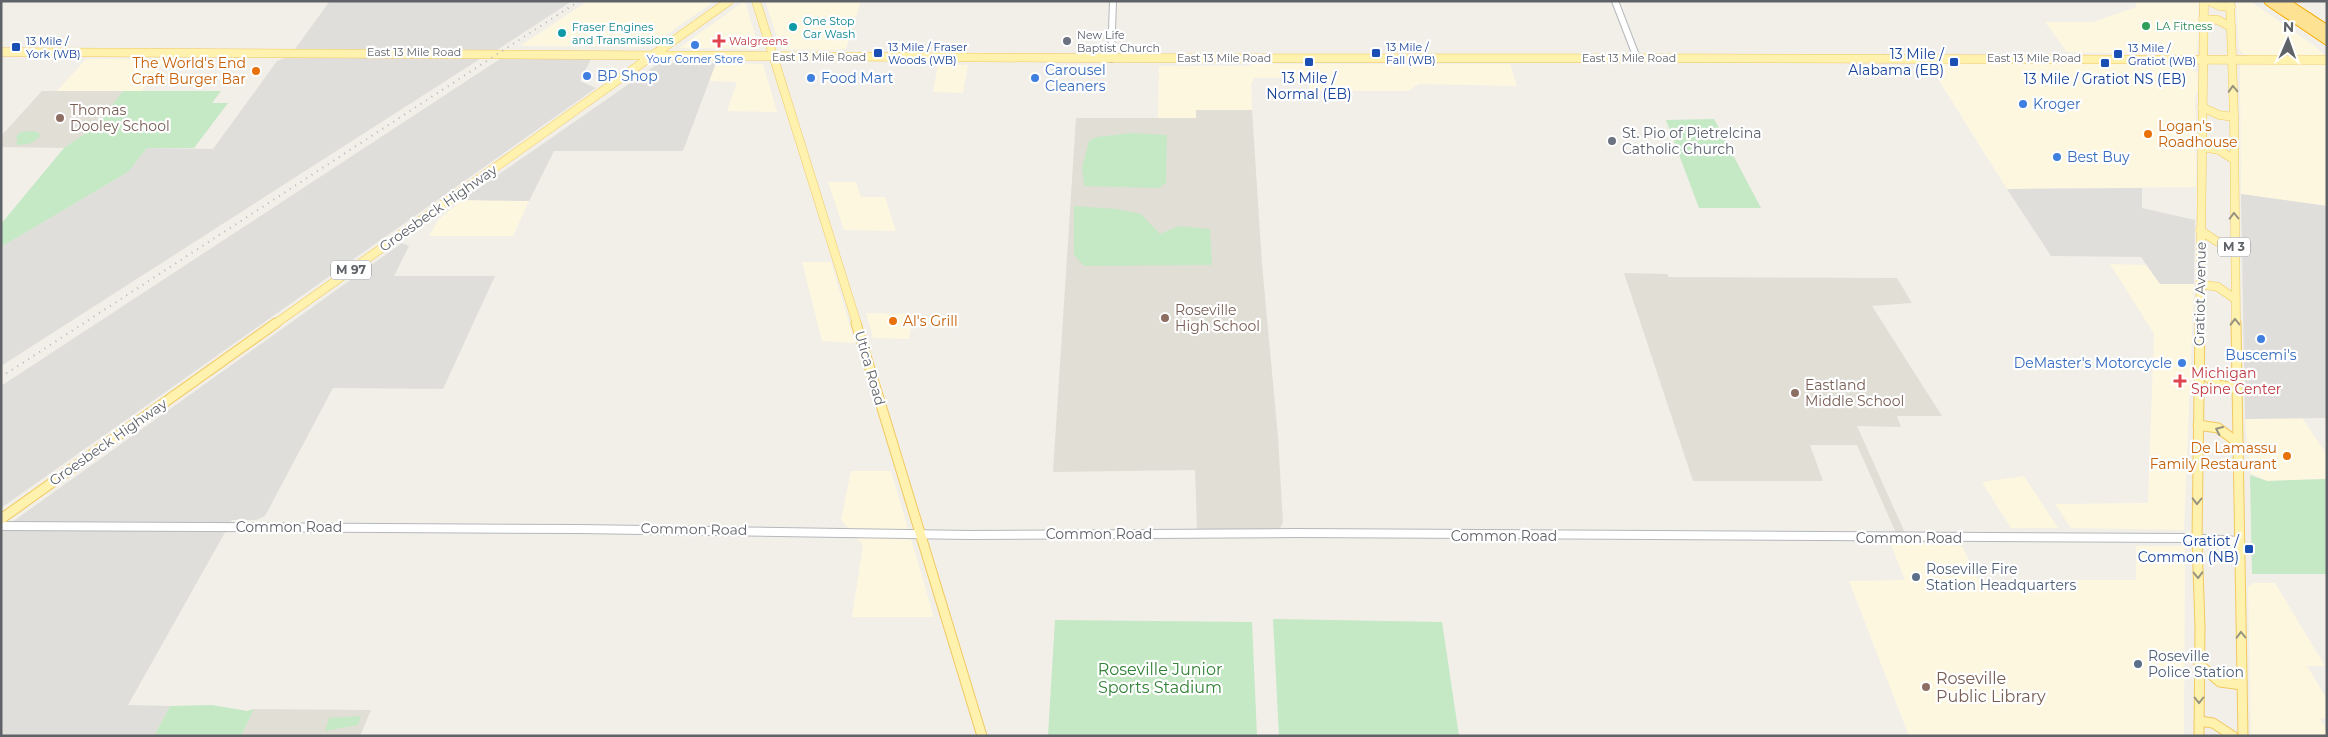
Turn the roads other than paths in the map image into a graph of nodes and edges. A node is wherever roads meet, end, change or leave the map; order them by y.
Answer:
1 (729, 1) edge
2 (756, 1) edge
3 (1113, 1) edge
4 (1615, 1) edge
5 (2204, 1) edge
6 (2209, 1) edge
7 (2269, 1) edge
8 (2283, 1) edge
9 (2230, 4) edge
10 (2203, 18) junction
11 (2231, 26) junction
12 (2327, 30) edge
13 (2327, 40) edge
14 (1, 52) edge
15 (652, 56) junction
16 (773, 57) junction
17 (1111, 58) junction
18 (1637, 58) junction
19 (2202, 60) junction
20 (2232, 60) junction
21 (2327, 60) edge
22 (2202, 106) junction
23 (2234, 117) junction
24 (2202, 147) junction
25 (2234, 159) junction
26 (2200, 230) junction
27 (2234, 245) junction
28 (2200, 284) junction
29 (2235, 299) junction
30 (2199, 370) junction
31 (2236, 388) junction
32 (2198, 425) junction
33 (2236, 442) junction
34 (1, 519) edge
35 (1, 526) edge
36 (920, 534) junction
37 (2197, 539) junction
38 (2239, 541) junction
39 (2199, 664) junction
40 (2242, 685) junction
41 (2199, 721) junction
42 (982, 736) edge
43 (2199, 736) edge
44 (2233, 736) edge
45 (2242, 736) edge

1 - 15 main road, Groesbeck Highway / M 97
2 - 16 main road, Utica Road
3 - 17 street
4 - 18 street
5 - 10 main road, Gratiot Avenue / M 3
6 - 9 main road
7 - 13 highway
8 - 12 highway
9 - 11 main road, M 3
10 - 11 main road
10 - 19 main road, Gratiot Avenue / M 3
11 - 20 main road, M 3
14 - 15 main road, East 13 Mile Road
15 - 16 main road, East 13 Mile Road
15 - 34 main road, Groesbeck Highway / M 97
16 - 17 main road, East 13 Mile Road
16 - 36 main road, Utica Road
17 - 18 main road, East 13 Mile Road
18 - 19 main road, East 13 Mile Road
19 - 20 main road, East 13 Mile Road
19 - 22 main road, Gratiot Avenue / M 3
20 - 21 main road, East 13 Mile Road
23 -> 20 main road, M 3
22 - 23 main road
22 - 24 main road, Gratiot Avenue / M 3
23 - 25 main road, M 3
24 - 25 main road
24 - 26 main road, Gratiot Avenue / M 3
27 -> 25 main road, M 3
26 - 27 main road
26 - 28 main road, Gratiot Avenue / M 3
27 - 29 main road, M 3
28 - 29 main road
28 - 30 main road, Gratiot Avenue / M 3
31 -> 29 main road, M 3
30 - 31 main road
30 - 32 main road, Gratiot Avenue / M 3
31 - 33 main road, M 3
33 -> 32 main road
32 -> 37 main road, Gratiot Avenue / M 3
33 - 38 main road, M 3
35 - 36 street, Common Road
36 - 37 street, Common Road
36 - 42 main road, Utica Road
37 - 38 street, Common Road
37 -> 39 main road, Gratiot Avenue / M 3
40 -> 38 main road, M 3
39 - 40 main road
39 -> 41 main road, Gratiot Avenue / M 3
40 - 45 main road, M 3
41 - 43 main road, Gratiot Avenue / M 3
41 - 44 main road

